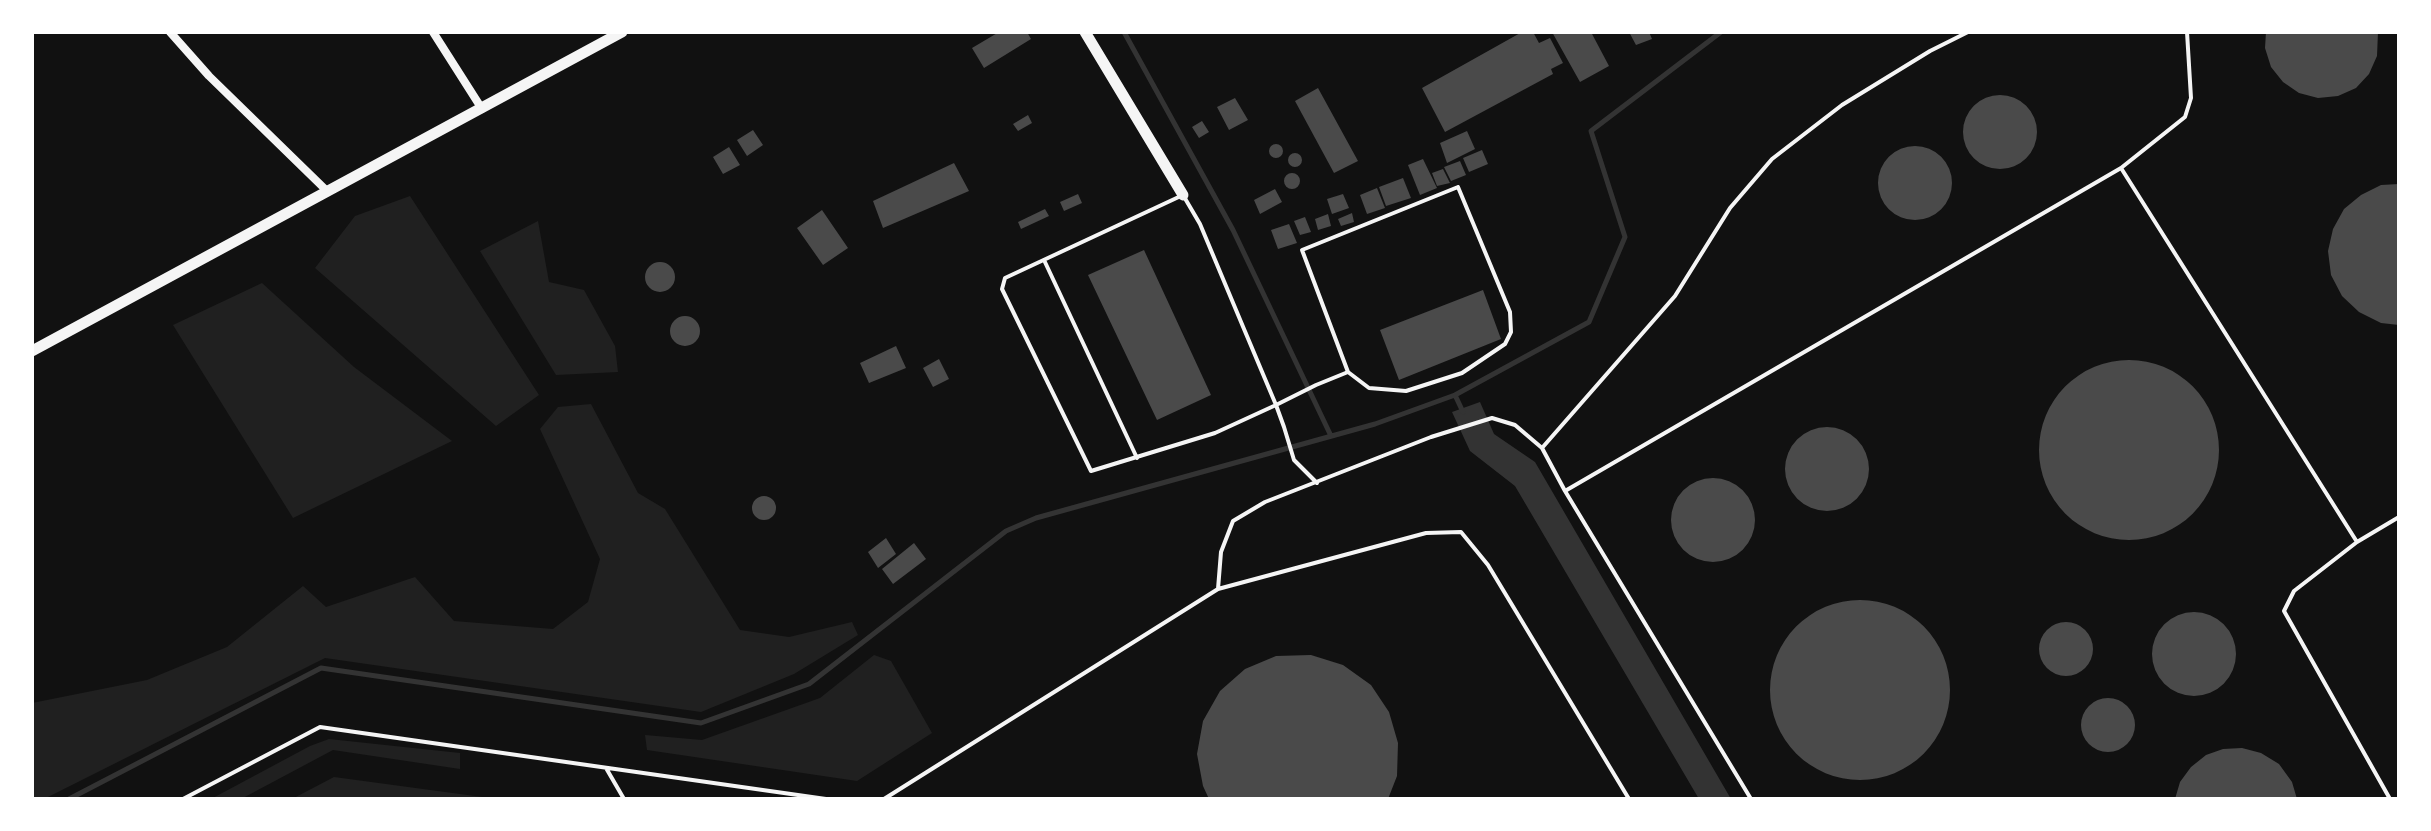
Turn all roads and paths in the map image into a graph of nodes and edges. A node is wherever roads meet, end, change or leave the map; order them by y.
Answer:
1 (170, 32) edge
2 (433, 32) edge
3 (622, 32) edge
4 (1085, 32) edge
5 (1968, 32) edge
6 (2187, 32) edge
7 (482, 109) junction
8 (2121, 168) junction
9 (327, 191) junction
10 (1183, 195) junction
11 (1044, 260) junction
12 (32, 351) edge
13 (1348, 372) junction
14 (1276, 405) junction
15 (1542, 448) junction
16 (1137, 458) junction
17 (1317, 483) junction
18 (1565, 491) junction
19 (2399, 517) edge
20 (2357, 542) junction
21 (1218, 589) junction
22 (606, 768) junction
23 (183, 799) edge
24 (624, 799) edge
25 (826, 799) edge
26 (884, 799) edge
27 (1629, 799) edge
28 (1751, 799) edge
29 (2390, 799) edge

1 - 9 street
2 - 7 street
3 - 7 street
4 - 10 street
5 - 15 lane
6 - 8 lane
7 - 9 street
8 - 18 lane
8 - 20 lane
9 - 12 street
10 - 11 lane
10 - 14 lane
11 - 16 lane
11 - 16 lane
13 - 13 lane
13 - 14 lane
14 - 16 lane
14 - 17 lane
15 - 17 lane
15 - 18 lane
17 - 21 lane
18 - 28 lane
19 - 20 lane
20 - 29 lane
21 - 26 lane
21 - 27 lane
22 - 23 lane
22 - 24 lane
22 - 25 lane

